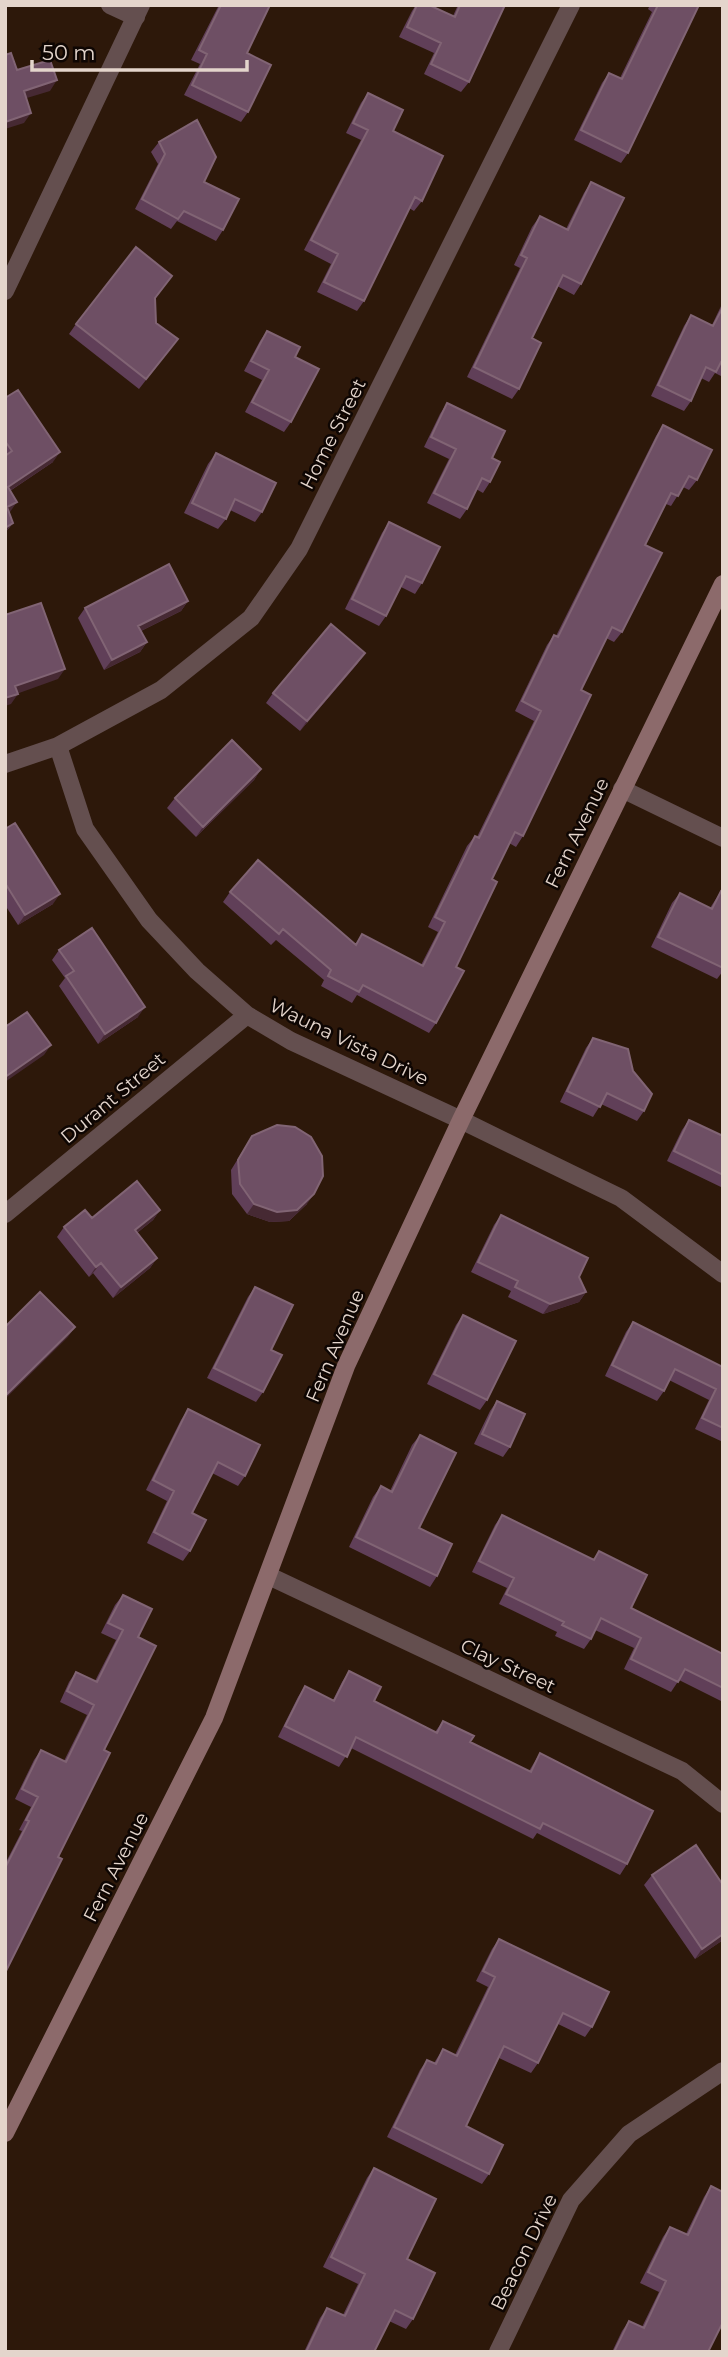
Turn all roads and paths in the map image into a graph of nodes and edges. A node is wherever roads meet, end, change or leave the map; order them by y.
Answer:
1 (110, 5) edge
2 (571, 5) edge
3 (139, 11) edge
4 (5, 291) edge
5 (723, 584) edge
6 (58, 746) junction
7 (5, 764) edge
8 (622, 789) junction
9 (723, 838) edge
10 (247, 1014) junction
11 (461, 1120) junction
12 (5, 1214) edge
13 (723, 1274) edge
14 (269, 1576) junction
15 (723, 1804) edge
16 (723, 2071) edge
17 (5, 2133) edge
18 (498, 2352) edge

1 - 3 street
2 - 6 street, Home Street
3 - 4 street
5 - 8 main road, Fern Avenue
6 - 7 street, Home Street
6 - 10 street, Wauna Vista Drive
8 - 9 street
8 - 11 main road, Fern Avenue
10 - 11 street, Wauna Vista Drive
10 - 12 street, Durant Street
11 - 13 street, Wauna Vista Drive
11 - 14 main road, Fern Avenue
14 - 15 street, Clay Street
14 - 17 main road, Fern Avenue
16 - 18 street, Beacon Drive

